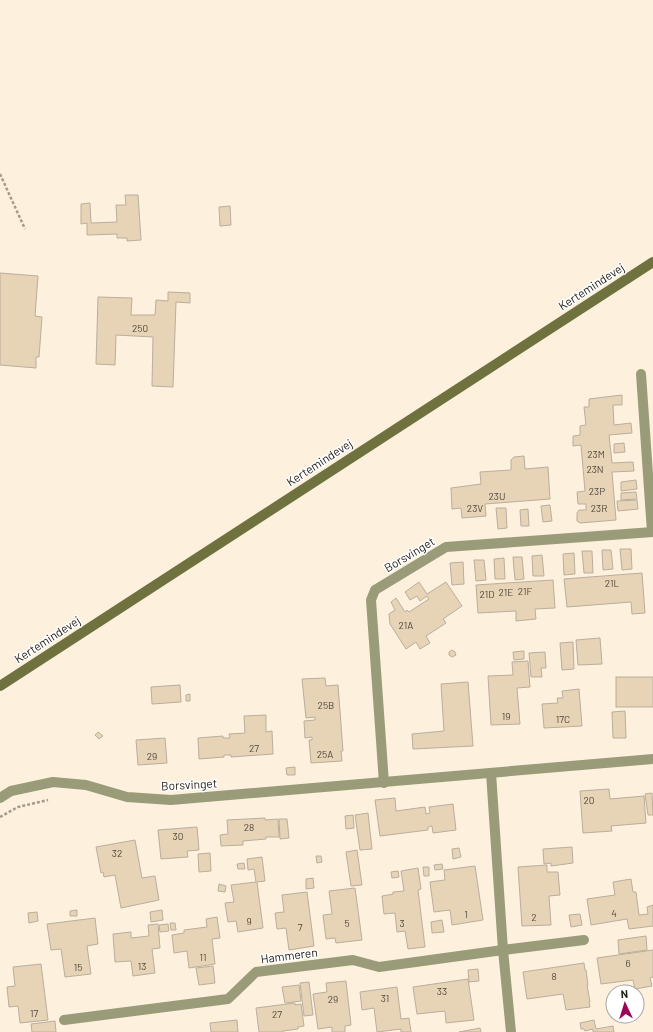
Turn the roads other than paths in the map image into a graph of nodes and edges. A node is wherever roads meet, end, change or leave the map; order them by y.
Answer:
1 (653, 262) edge
2 (641, 374) dead end
3 (653, 532) edge
4 (0, 686) edge
5 (653, 759) edge
6 (491, 773) junction
7 (384, 783) junction
8 (0, 798) edge
9 (584, 940) dead end
10 (503, 950) junction
11 (64, 1020) dead end
12 (511, 1032) edge

1 - 4 main road, Kertemindevej
2 - 3 street, Borsvinget
3 - 7 street, Borsvinget
5 - 6 street, Borsvinget
6 - 7 street, Borsvinget
6 - 10 street
7 - 8 street, Borsvinget
9 - 10 street, Hammeren
10 - 11 street, Hammeren
10 - 12 street

